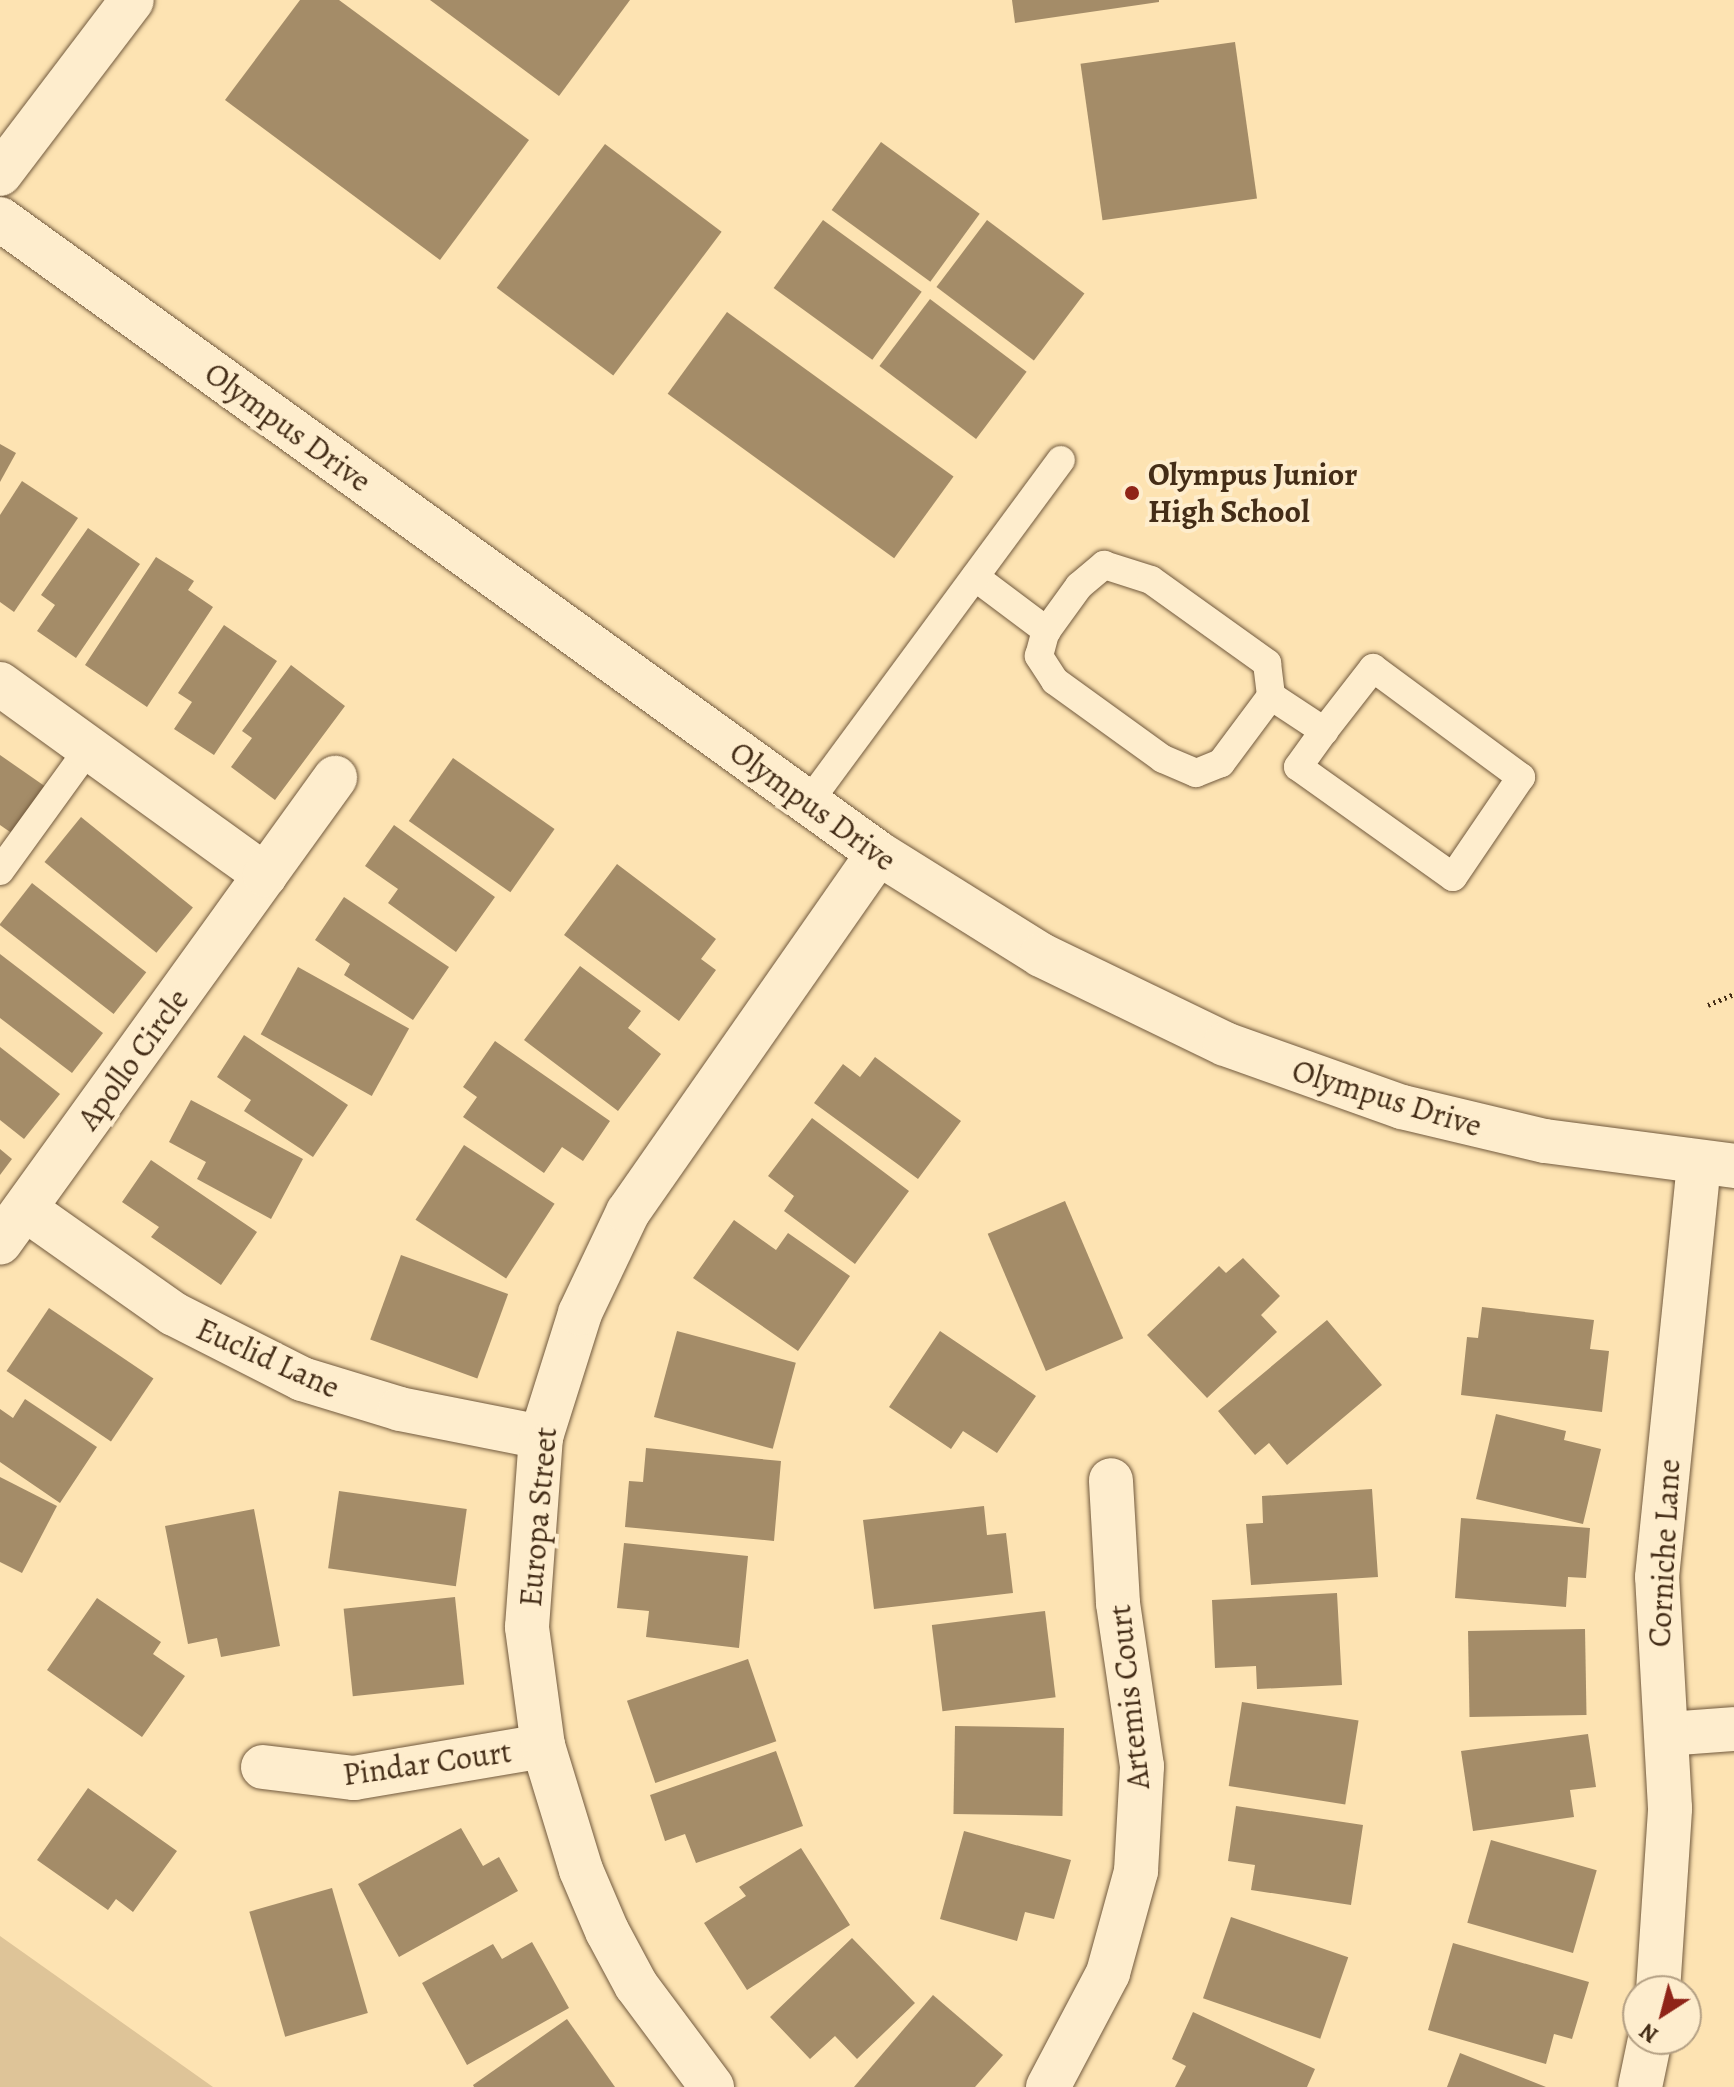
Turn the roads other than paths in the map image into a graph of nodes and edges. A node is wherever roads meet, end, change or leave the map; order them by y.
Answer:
1 (132, 0) edge
2 (0, 174) edge
3 (0, 219) edge
4 (1061, 460) dead end
5 (975, 577) junction
6 (1047, 631) junction
7 (0, 684) edge
8 (1271, 696) junction
9 (1324, 731) junction
10 (89, 748) junction
11 (335, 778) dead end
12 (808, 803) junction
13 (878, 853) junction
14 (0, 871) edge
15 (265, 875) junction
16 (1716, 1165) edge
17 (12, 1226) edge
18 (541, 1437) junction
19 (1111, 1480) dead end
20 (1734, 1729) edge
21 (1667, 1734) junction
22 (543, 1746) junction
23 (263, 1767) dead end
24 (1660, 1975) edge
25 (1647, 2055) edge
26 (712, 2087) edge
27 (1048, 2087) edge
28 (1640, 2087) edge

1 - 2 street
3 - 12 street, Olympus Drive
4 - 5 lane
5 - 6 lane
5 - 12 lane
6 - 8 lane
6 - 8 lane
7 - 10 street
8 - 9 lane
9 - 9 lane
10 - 14 lane
10 - 15 street
11 - 15 street, Apollo Circle
12 - 13 street, Olympus Drive
13 - 16 street, Olympus Drive
13 - 18 street, Europa Street
15 - 17 street, Apollo Circle
16 - 21 street, Corniche Lane
17 - 18 street, Euclid Lane
18 - 22 street, Europa Street
19 - 27 street, Artemis Court
20 - 21 street
21 - 24 street, Corniche Lane
22 - 23 street, Pindar Court
22 - 26 street, Europa Street
25 - 28 street

